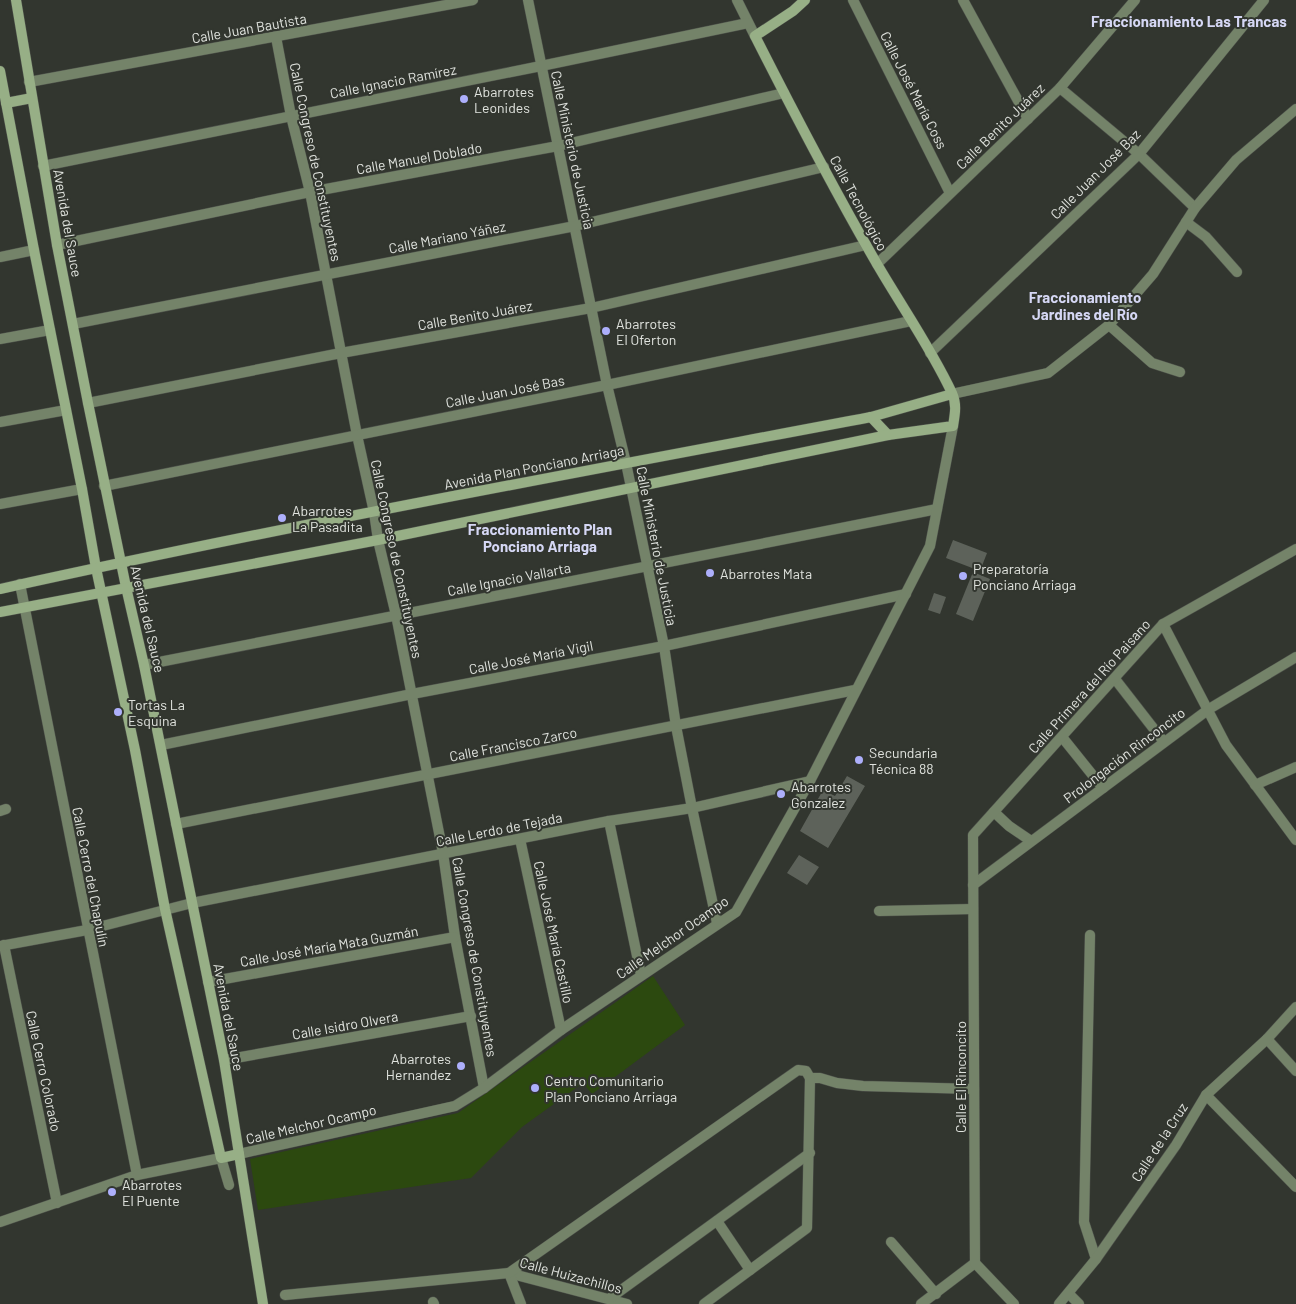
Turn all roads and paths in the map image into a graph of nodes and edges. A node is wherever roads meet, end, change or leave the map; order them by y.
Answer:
1 (16, 0) edge
2 (473, 0) edge
3 (528, 0) edge
4 (737, 0) edge
5 (805, 0) edge
6 (853, 0) edge
7 (963, 0) edge
8 (1135, 0) edge
9 (1264, 0) edge
10 (748, 23) junction
11 (755, 36) junction
12 (276, 37) junction
13 (542, 66) junction
14 (0, 71) edge
15 (29, 82) junction
16 (1060, 88) junction
17 (784, 94) junction
18 (32, 98) junction
19 (6, 103) junction
20 (1296, 109) edge
21 (292, 116) junction
22 (1028, 119) junction
23 (558, 146) junction
24 (1139, 154) junction
25 (43, 166) junction
26 (824, 167) junction
27 (310, 192) junction
28 (950, 193) junction
29 (1195, 208) junction
30 (1186, 222) junction
31 (575, 226) junction
32 (57, 244) junction
33 (866, 245) junction
34 (34, 250) junction
35 (0, 257) edge
36 (877, 264) junction
37 (1237, 272) dead end
38 (325, 274) junction
39 (592, 308) junction
40 (911, 321) junction
41 (73, 324) junction
42 (1109, 325) junction
43 (50, 330) junction
44 (0, 339) edge
45 (341, 353) junction
46 (930, 354) junction
47 (1180, 372) dead end
48 (607, 385) junction
49 (952, 394) junction
50 (88, 403) junction
51 (66, 410) junction
52 (871, 417) junction
53 (0, 422) edge
54 (953, 426) junction
55 (357, 435) junction
56 (888, 435) junction
57 (626, 463) junction
58 (104, 486) junction
59 (82, 489) junction
60 (632, 489) junction
61 (0, 504) edge
62 (937, 509) junction
63 (374, 512) junction
64 (378, 540) junction
65 (1296, 549) edge
66 (121, 563) junction
67 (648, 567) junction
68 (96, 568) junction
69 (20, 584) junction
70 (126, 588) junction
71 (0, 589) edge
72 (101, 592) junction
73 (906, 594) junction
74 (25, 607) junction
75 (0, 612) edge
76 (396, 615) junction
77 (1164, 624) junction
78 (664, 646) junction
79 (1296, 656) edge
80 (144, 665) junction
81 (1115, 679) junction
82 (856, 690) junction
83 (412, 694) junction
84 (1208, 709) junction
85 (676, 726) junction
86 (1062, 737) junction
87 (1164, 742) junction
88 (161, 745) junction
89 (1296, 767) edge
90 (428, 774) junction
91 (810, 781) junction
92 (1256, 785) junction
93 (1102, 788) junction
94 (692, 808) junction
95 (994, 812) junction
96 (609, 821) junction
97 (176, 824) junction
98 (973, 835) joint
99 (520, 838) junction
100 (1296, 840) edge
101 (1031, 842) junction
102 (443, 853) junction
103 (973, 885) junction
104 (192, 903) junction
105 (165, 909) junction
106 (973, 909) junction
107 (879, 911) dead end
108 (717, 923) junction
109 (87, 930) junction
110 (1090, 935) dead end
111 (456, 936) junction
112 (2, 945) edge
113 (641, 975) junction
114 (208, 982) junction
115 (1296, 1007) edge
116 (471, 1016) junction
117 (561, 1030) junction
118 (1267, 1039) junction
119 (224, 1060) junction
120 (1296, 1071) edge
121 (810, 1078) junction
122 (484, 1088) junction
123 (974, 1090) junction
124 (1206, 1095) junction
125 (810, 1153) junction
126 (239, 1154) junction
127 (220, 1158) junction
128 (137, 1175) junction
129 (229, 1185) dead end
130 (1296, 1188) edge
131 (57, 1203) junction
132 (717, 1221) junction
133 (0, 1222) edge
134 (891, 1242) dead end
135 (1096, 1259) junction
136 (974, 1263) junction
137 (750, 1270) junction
138 (508, 1273) junction
139 (936, 1294) junction
140 (1069, 1294) junction
141 (285, 1295) dead end
142 (609, 1299) junction
143 (263, 1304) edge
144 (521, 1304) edge
145 (627, 1304) edge
146 (704, 1304) edge
147 (921, 1304) edge
148 (1014, 1304) edge
149 (1059, 1304) edge
150 (1079, 1304) edge

1 - 15 main road, Avenida del Sauce
2 - 12 street, Calle Juan Bautista
3 - 13 street, Calle Ministerio de Justicia
4 - 10 street, Calle Tecnológico
5 - 11 main road
6 - 28 street, Calle José María Coss
7 - 22 street
8 - 16 street, Calle Benito Juárez
9 - 24 street, Calle Juan José Baz
10 - 11 street, Calle Tecnológico
10 - 13 street, Calle Ignacio Ramírez
11 - 17 main road, Calle Tecnológico
12 - 15 street, Calle Juan Bautista
12 - 21 street, Calle Congreso de Constituyentes
13 - 21 street, Calle Ignacio Ramírez
13 - 23 street, Calle Ministerio de Justicia
14 - 19 main road
15 - 18 main road, Avenida del Sauce
16 - 22 street, Calle Benito Juárez
16 - 24 street
17 - 23 street, Calle Manuel Doblado
17 - 26 main road, Calle Tecnológico
18 - 19 main road
18 - 25 main road, Avenida del Sauce
19 - 34 main road
20 - 29 street
21 - 25 street, Calle Ignacio Ramírez
21 - 27 street, Calle Congreso de Constituyentes
22 - 28 street, Calle Benito Juárez
23 - 27 street, Calle Manuel Doblado
23 - 31 street, Calle Ministerio de Justicia
24 - 29 street
24 - 46 street, Calle Juan José Baz
25 - 32 main road, Avenida del Sauce
26 - 31 street, Calle Mariano Yáñez
26 - 33 main road, Calle Tecnológico
27 - 32 street, Calle Manuel Doblado
27 - 38 street, Calle Congreso de Constituyentes
28 - 36 street, Calle Benito Juárez
29 - 30 street
30 - 37 street
30 - 42 street
31 - 38 street, Calle Mariano Yáñez
31 - 39 street, Calle Ministerio de Justicia
32 - 41 main road, Avenida del Sauce
33 - 36 main road, Calle Tecnológico
33 - 39 street, Calle Benito Juárez
34 - 35 street
34 - 43 main road
36 - 40 main road, Calle Tecnológico
38 - 41 street, Calle Mariano Yáñez
38 - 45 street, Calle Congreso de Constituyentes
39 - 45 street, Calle Benito Juárez
39 - 48 street, Calle Ministerio de Justicia
40 - 46 main road, Calle Tecnológico
40 - 48 street, Calle Juan José Bas
41 - 50 main road, Avenida del Sauce
42 - 47 street
42 - 49 street
43 - 44 street
43 - 51 main road
45 - 50 street, Calle Benito Juárez
45 - 55 street, Calle Congreso de Constituyentes
46 - 49 main road, Calle Tecnológico
48 - 55 street, Calle Juan José Bas
48 - 57 street, Calle Ministerio de Justicia
49 - 52 main road, Avenida Plan Ponciano Arriaga
49 - 54 main road, Calle Melchor Ocampo
50 - 58 main road, Avenida del Sauce
51 - 53 street
51 - 59 main road
52 - 56 main road
52 - 57 main road, Avenida Plan Ponciano Arriaga
54 - 56 main road
54 - 62 street, Calle Melchor Ocampo
55 - 58 street, Calle Juan José Bas
55 - 63 street, Calle Congreso de Constituyentes
56 - 60 main road
57 - 60 street, Calle Ministerio de Justicia
57 - 63 main road, Avenida Plan Ponciano Arriaga
58 - 66 main road, Avenida del Sauce
59 - 61 street
59 - 68 main road
60 - 64 main road
60 - 67 street, Calle Ministerio de Justicia
62 - 67 street, Calle Ignacio Vallarta
62 - 73 street, Calle Melchor Ocampo
63 - 64 street, Calle Congreso de Constituyentes
63 - 66 main road, Avenida Plan Ponciano Arriaga
64 - 70 main road
64 - 76 street, Calle Congreso de Constituyentes
65 - 77 street, Calle Primera del Río Paisano
66 - 68 main road, Avenida Plan Ponciano Arriaga
66 - 70 main road, Avenida del Sauce
67 - 76 street, Calle Ignacio Vallarta
67 - 78 street, Calle Ministerio de Justicia
68 - 69 main road, Avenida Plan Ponciano Arriaga
68 - 72 main road
69 - 71 main road, Avenida Plan Ponciano Arriaga
69 - 74 street, Calle Cerro del Chapulín
70 - 72 main road
70 - 80 main road, Avenida del Sauce
72 - 74 main road
72 - 105 main road
73 - 78 street, Calle José María Vigil
73 - 82 street, Calle Melchor Ocampo
74 - 75 main road
74 - 109 street, Calle Cerro del Chapulín
76 - 80 street, Calle Ignacio Vallarta
76 - 83 street, Calle Congreso de Constituyentes
77 - 81 street, Calle Primera del Río Paisano
77 - 84 street
78 - 83 street, Calle José María Vigil
78 - 85 street, Calle Ministerio de Justicia
79 - 84 street, Prolongación Rinconcito
80 - 88 main road, Avenida del Sauce
81 - 86 street, Calle Primera del Río Paisano
81 - 87 street
82 - 85 street, Calle Francisco Zarco
82 - 91 street, Calle Melchor Ocampo
83 - 88 street, Calle José María Vigil
83 - 90 street, Calle Congreso de Constituyentes
84 - 87 street, Prolongación Rinconcito
84 - 92 street
85 - 90 street, Calle Francisco Zarco
85 - 94 street, Calle Ministerio de Justicia
86 - 93 street
86 - 95 street, Calle Primera del Río Paisano
87 - 93 street, Prolongación Rinconcito
88 - 97 main road, Avenida del Sauce
89 - 92 street
90 - 97 street, Calle Francisco Zarco
90 - 102 street, Calle Congreso de Constituyentes
91 - 94 street, Calle Lerdo de Tejada
91 - 108 street, Calle Melchor Ocampo
92 - 100 street
93 - 101 street, Prolongación Rinconcito
94 - 96 street, Calle Lerdo de Tejada
94 - 108 street, Calle Ministerio de Justicia
95 - 98 street, Calle Primera del Río Paisano
95 - 101 street
96 - 99 street, Calle Lerdo de Tejada
96 - 113 street
97 - 104 main road, Avenida del Sauce
98 - 103 street, Calle El Rinconcito
99 - 102 street, Calle Lerdo de Tejada
99 - 117 street, Calle José María Castillo
101 - 103 street, Prolongación Rinconcito
102 - 104 street, Calle Lerdo de Tejada
102 - 111 street, Calle Congreso de Constituyentes
103 - 106 street, Calle El Rinconcito
104 - 105 street, Calle Lerdo de Tejada
104 - 114 main road, Avenida del Sauce
105 - 109 street, Calle Lerdo de Tejada
105 - 127 main road
106 - 107 street
106 - 123 street, Calle El Rinconcito
108 - 113 street, Calle Melchor Ocampo
109 - 112 street, Calle Lerdo de Tejada
109 - 128 street, Calle Cerro del Chapulín
110 - 135 street
111 - 114 street, Calle José María Mata Guzmán
111 - 116 street, Calle Congreso de Constituyentes
112 - 131 street, Calle Cerro Colorado
113 - 117 street, Calle Melchor Ocampo
114 - 119 main road, Avenida del Sauce
115 - 118 street, Calle de la Cruz
116 - 119 street, Calle Isidro Olvera
116 - 122 street, Calle Congreso de Constituyentes
117 - 122 street, Calle Melchor Ocampo
118 - 120 street
118 - 124 street, Calle de la Cruz
119 - 126 main road, Avenida del Sauce
121 - 123 street
121 - 125 street
121 - 138 street
122 - 126 street, Calle Melchor Ocampo
123 - 136 street, Calle El Rinconcito
124 - 130 street
124 - 135 street, Calle de la Cruz
125 - 132 street
125 - 137 street
126 - 127 main road, Calle Melchor Ocampo
126 - 143 main road, Avenida del Sauce
127 - 128 street
127 - 129 street
128 - 131 street
131 - 133 street
132 - 137 street
132 - 142 street
134 - 139 street
135 - 140 street, Calle de la Cruz
136 - 139 street
136 - 148 street
137 - 146 street
138 - 141 street
138 - 142 street, Calle Huizachillos
138 - 144 street
139 - 147 street
140 - 149 street, Calle de la Cruz
140 - 150 street
142 - 145 street, Calle Huizachillos

